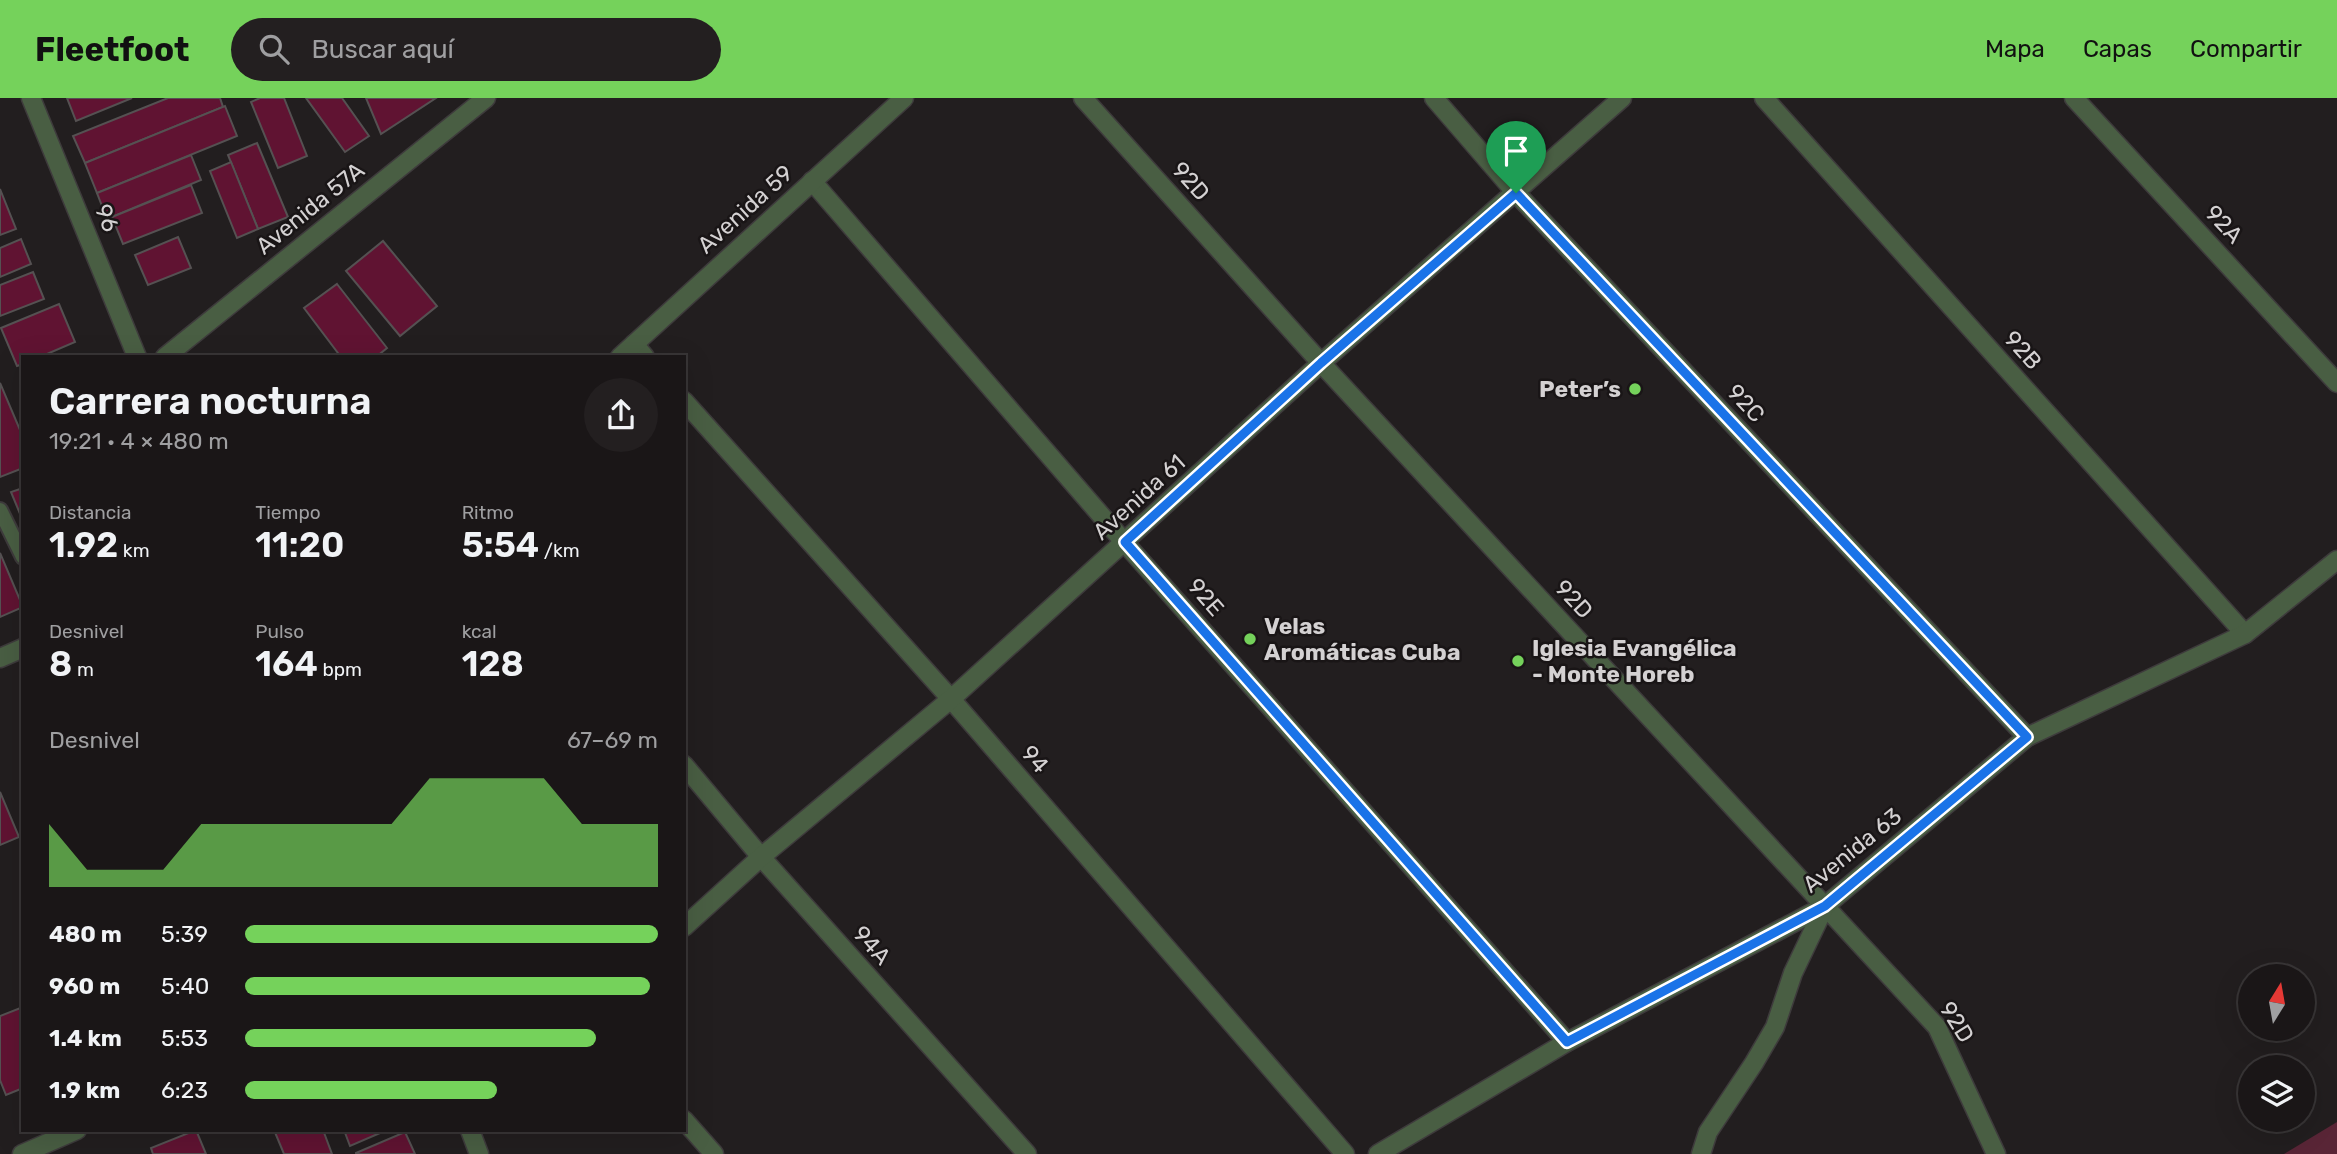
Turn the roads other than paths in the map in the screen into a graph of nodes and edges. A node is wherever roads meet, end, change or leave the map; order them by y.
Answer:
1 (31, 98) edge
2 (486, 98) edge
3 (904, 98) edge
4 (1083, 98) edge
5 (1434, 98) edge
6 (1622, 98) edge
7 (1764, 98) edge
8 (2074, 98) edge
9 (812, 181) junction
10 (1516, 193) junction
11 (640, 351) edge
12 (136, 355) edge
13 (167, 355) edge
14 (1321, 363) junction
15 (2337, 383) edge
16 (686, 403) edge
17 (0, 510) edge
18 (1125, 542) junction
19 (21, 553) edge
20 (2337, 560) edge
21 (2245, 634) junction
22 (21, 649) edge
23 (0, 658) edge
24 (951, 699) junction
25 (2027, 737) junction
26 (686, 767) edge
27 (761, 857) junction
28 (1825, 906) junction
29 (686, 925) edge
30 (1567, 1042) junction
31 (686, 1122) edge
32 (72, 1132) edge
33 (471, 1132) edge
34 (22, 1154) edge
35 (479, 1154) edge
36 (713, 1154) edge
37 (1027, 1154) edge
38 (1345, 1154) edge
39 (1378, 1154) edge
40 (1702, 1154) edge
41 (1996, 1154) edge

1 - 12 street, 96
2 - 13 street, Avenida 57A
3 - 9 street, Avenida 59
4 - 14 street, 92D
5 - 10 street, 92C
6 - 10 street, Avenida 61
7 - 21 street, 92B
8 - 15 street, 92A
9 - 11 street, Avenida 59
9 - 18 street, 92E
10 - 14 street, Avenida 61
10 - 25 street, 92C
14 - 18 street, Avenida 61
14 - 28 street, 92D
16 - 24 street, 94
17 - 19 lane
18 - 24 street, Avenida 61
18 - 30 street, 92E
20 - 21 street, Avenida 63
21 - 25 street, Avenida 63
22 - 23 street
24 - 27 street, Avenida 61
24 - 38 street, 94
25 - 28 street, Avenida 63
26 - 27 street, 94A
27 - 29 street, Avenida 61
27 - 37 street, 94A
28 - 30 street, Avenida 63
28 - 40 street
28 - 41 street, 92D
30 - 39 street, Avenida 63
31 - 36 street
32 - 34 street
33 - 35 street

